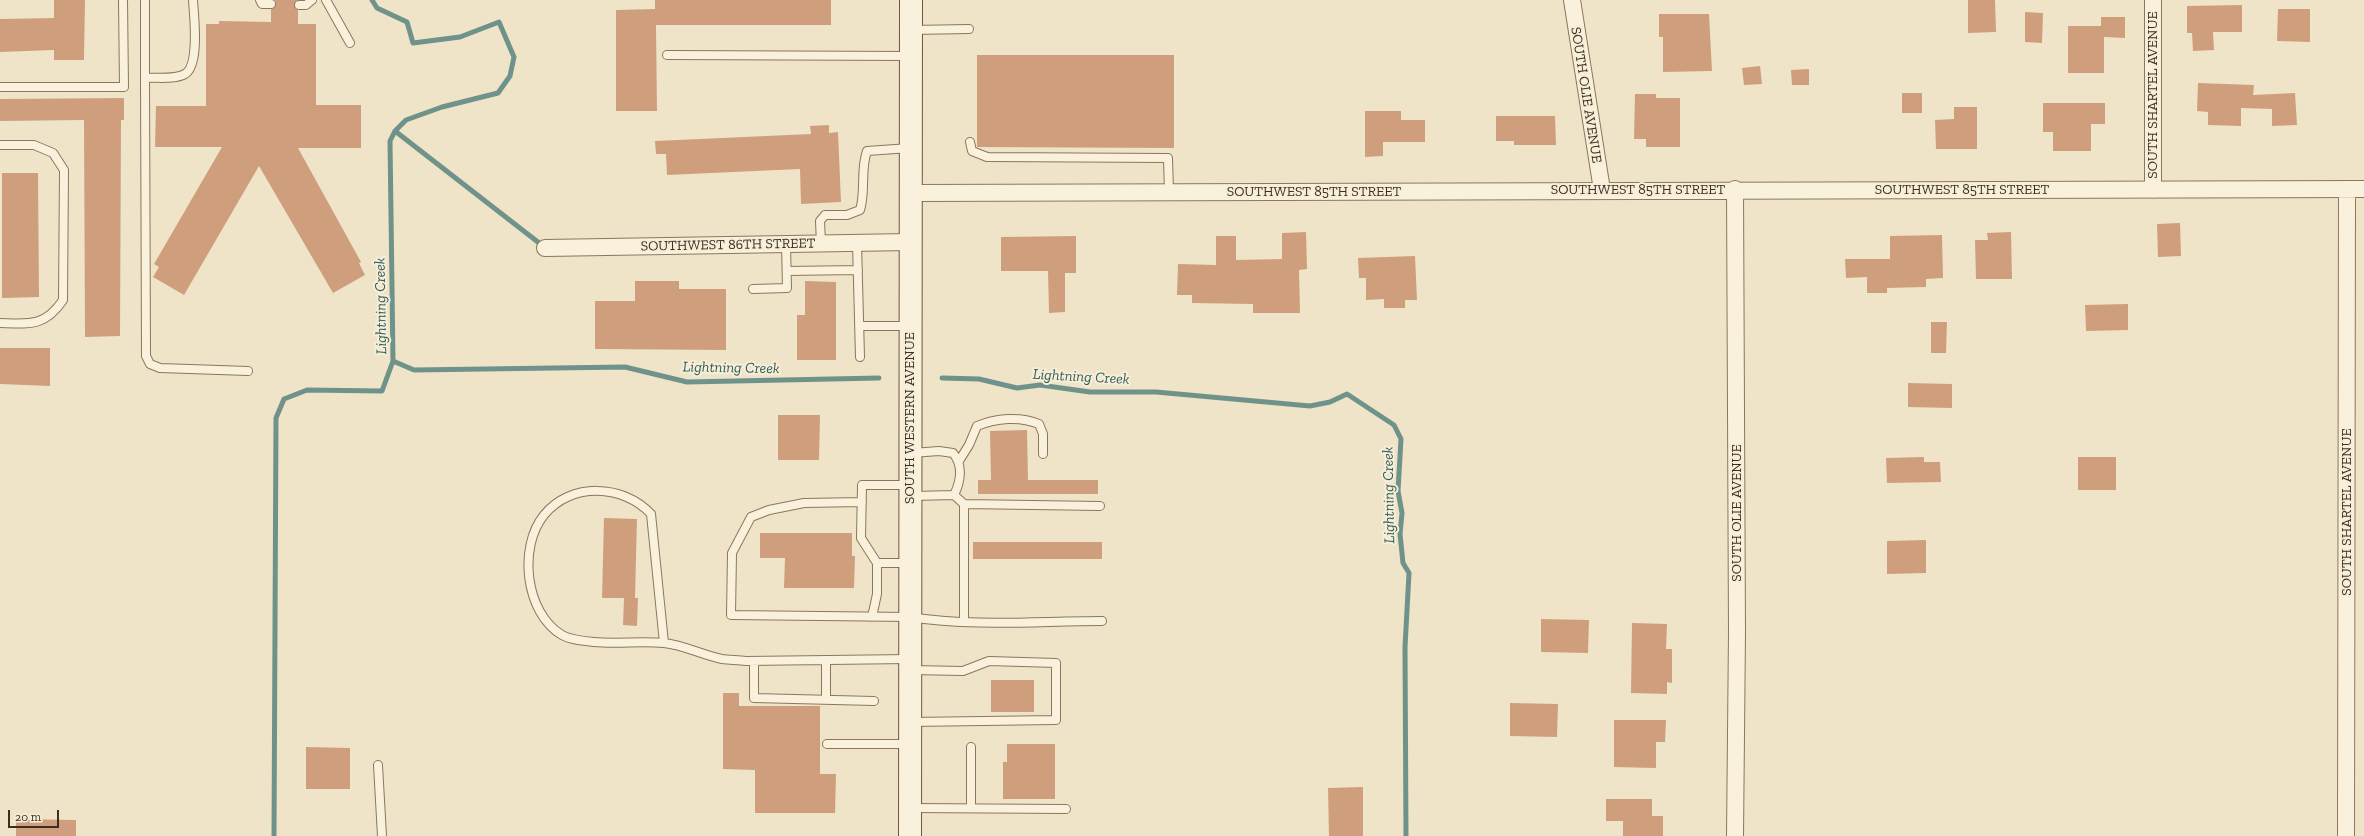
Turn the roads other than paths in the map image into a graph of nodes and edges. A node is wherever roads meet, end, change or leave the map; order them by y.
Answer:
1 (123, 0) edge
2 (145, 0) edge
3 (193, 0) edge
4 (260, 0) edge
5 (312, 0) edge
6 (326, 0) edge
7 (911, 0) edge
8 (1572, 0) edge
9 (2154, 0) edge
10 (271, 4) dead end
11 (299, 5) dead end
12 (969, 29) dead end
13 (911, 30) junction
14 (350, 43) dead end
15 (667, 55) dead end
16 (911, 56) junction
17 (145, 78) junction
18 (0, 87) edge
19 (970, 142) dead end
20 (0, 146) edge
21 (911, 148) junction
22 (1735, 189) junction
23 (2347, 189) junction
24 (2364, 189) edge
25 (1602, 190) junction
26 (2153, 190) junction
27 (1169, 192) junction
28 (911, 193) junction
29 (910, 242) junction
30 (857, 243) junction
31 (786, 244) junction
32 (820, 244) junction
33 (546, 248) dead end
34 (858, 270) junction
35 (787, 271) junction
36 (753, 289) dead end
37 (0, 323) edge
38 (860, 326) junction
39 (910, 326) junction
40 (860, 357) dead end
41 (248, 371) dead end
42 (910, 454) junction
43 (1043, 454) dead end
44 (959, 461) junction
45 (910, 491) junction
46 (954, 495) junction
47 (862, 502) junction
48 (964, 504) junction
49 (1100, 506) dead end
50 (877, 563) junction
51 (910, 563) junction
52 (872, 617) junction
53 (910, 617) junction
54 (1102, 621) dead end
55 (964, 622) junction
56 (664, 643) junction
57 (826, 660) junction
58 (754, 661) junction
59 (910, 664) junction
60 (826, 700) junction
61 (874, 701) dead end
62 (910, 722) junction
63 (827, 744) dead end
64 (910, 744) junction
65 (971, 748) dead end
66 (378, 765) dead end
67 (910, 808) junction
68 (971, 808) junction
69 (1066, 809) dead end
70 (382, 836) edge
71 (910, 836) edge
72 (1735, 836) edge
73 (2346, 836) edge

1 - 18 lane
2 - 17 lane
3 - 17 lane
4 - 10 lane
5 - 11 lane
6 - 14 lane
7 - 13 main road, SOUTH WESTERN AVENUE
8 - 25 street, SOUTH OLIE AVENUE
9 - 26 street, SOUTH SHARTEL AVENUE
12 - 13 lane
13 - 16 main road, SOUTH WESTERN AVENUE
15 - 16 lane
16 - 21 main road, SOUTH WESTERN AVENUE
17 - 41 lane
19 - 27 lane
20 - 37 lane
21 - 28 main road, SOUTH WESTERN AVENUE
21 - 32 lane
22 - 25 street, SOUTHWEST 85TH STREET
22 - 26 street, SOUTHWEST 85TH STREET
22 - 72 street, SOUTH OLIE AVENUE
23 - 24 street, SOUTHWEST 85TH STREET
23 - 26 street, SOUTHWEST 85TH STREET
23 - 73 street, SOUTH SHARTEL AVENUE
25 - 27 street, SOUTHWEST 85TH STREET
27 - 28 street, SOUTHWEST 85TH STREET
28 - 29 main road, SOUTH WESTERN AVENUE
29 - 30 street, SOUTHWEST 86TH STREET
29 - 39 main road, SOUTH WESTERN AVENUE
30 - 32 street, SOUTHWEST 86TH STREET
30 - 34 lane
31 - 32 street, SOUTHWEST 86TH STREET
31 - 33 street, SOUTHWEST 86TH STREET
31 - 35 lane
34 - 35 lane
34 - 38 lane
35 - 36 lane
38 - 39 lane
38 - 40 lane
39 - 42 main road, SOUTH WESTERN AVENUE
42 - 44 lane
42 - 45 main road, SOUTH WESTERN AVENUE
43 - 44 lane
44 - 46 lane
45 - 46 lane
45 - 47 lane
45 - 51 main road, SOUTH WESTERN AVENUE
46 - 48 lane
47 - 50 lane
47 - 52 lane
48 - 49 lane
48 - 55 lane
50 - 51 lane
50 - 52 lane
51 - 53 main road, SOUTH WESTERN AVENUE
52 - 53 lane
53 - 55 lane
53 - 59 main road, SOUTH WESTERN AVENUE
54 - 55 lane
56 - 56 lane
56 - 58 lane
57 - 58 lane
57 - 59 lane
57 - 60 lane
58 - 60 lane
59 - 62 main road, SOUTH WESTERN AVENUE
59 - 62 lane
60 - 61 lane
62 - 64 main road, SOUTH WESTERN AVENUE
63 - 64 lane
64 - 67 main road, SOUTH WESTERN AVENUE
65 - 68 lane
66 - 70 lane
67 - 68 lane
67 - 71 main road, SOUTH WESTERN AVENUE
68 - 69 lane

